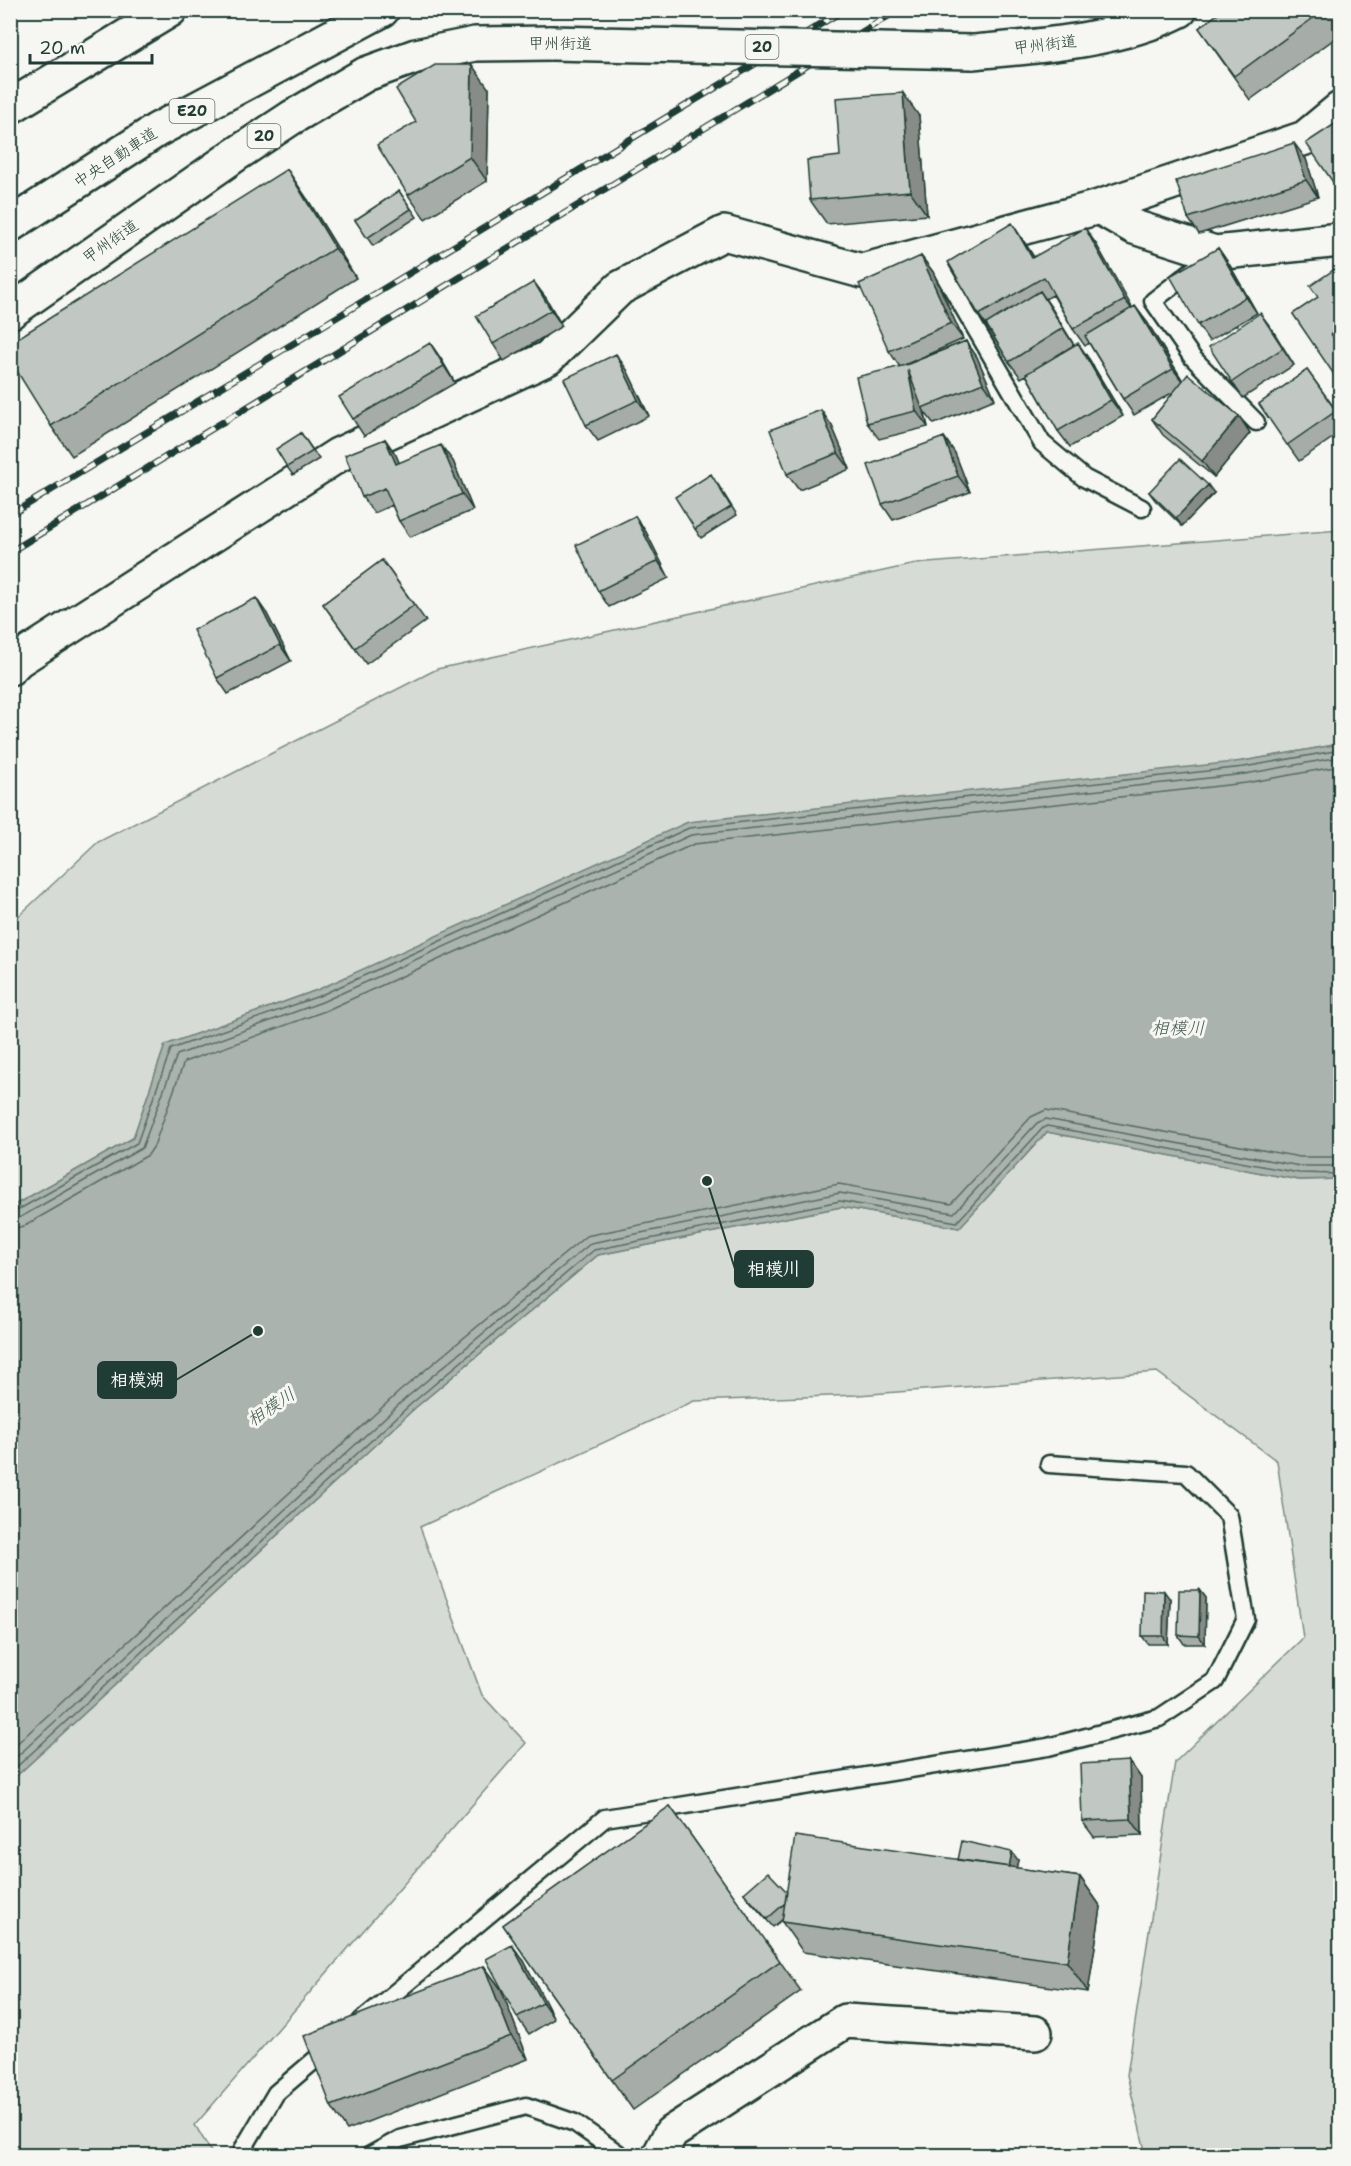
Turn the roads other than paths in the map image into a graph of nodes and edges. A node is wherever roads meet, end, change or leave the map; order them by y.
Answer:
1 (170, 10) edge
2 (382, 10) edge
3 (1180, 10) edge
4 (10, 108) edge
5 (1341, 109) edge
6 (1100, 207) junction
7 (10, 225) edge
8 (1341, 240) edge
9 (932, 252) junction
10 (1215, 253) junction
11 (10, 312) edge
12 (1256, 422) dead end
13 (1142, 508) dead end
14 (10, 668) edge
15 (1049, 1464) dead end
16 (1035, 2033) dead end
17 (245, 2156) edge
18 (369, 2156) edge
19 (622, 2156) edge
20 (659, 2156) edge

1 - 4 main road
2 - 7 main road, 中央自動車道 / E20
3 - 11 main road, 甲州街道 / 20, bridge
5 - 6 main road
6 - 9 main road
6 - 10 main road
8 - 10 main road
9 - 13 lane
9 - 14 main road
10 - 12 lane
15 - 17 lane
16 - 20 main road
18 - 19 lane

